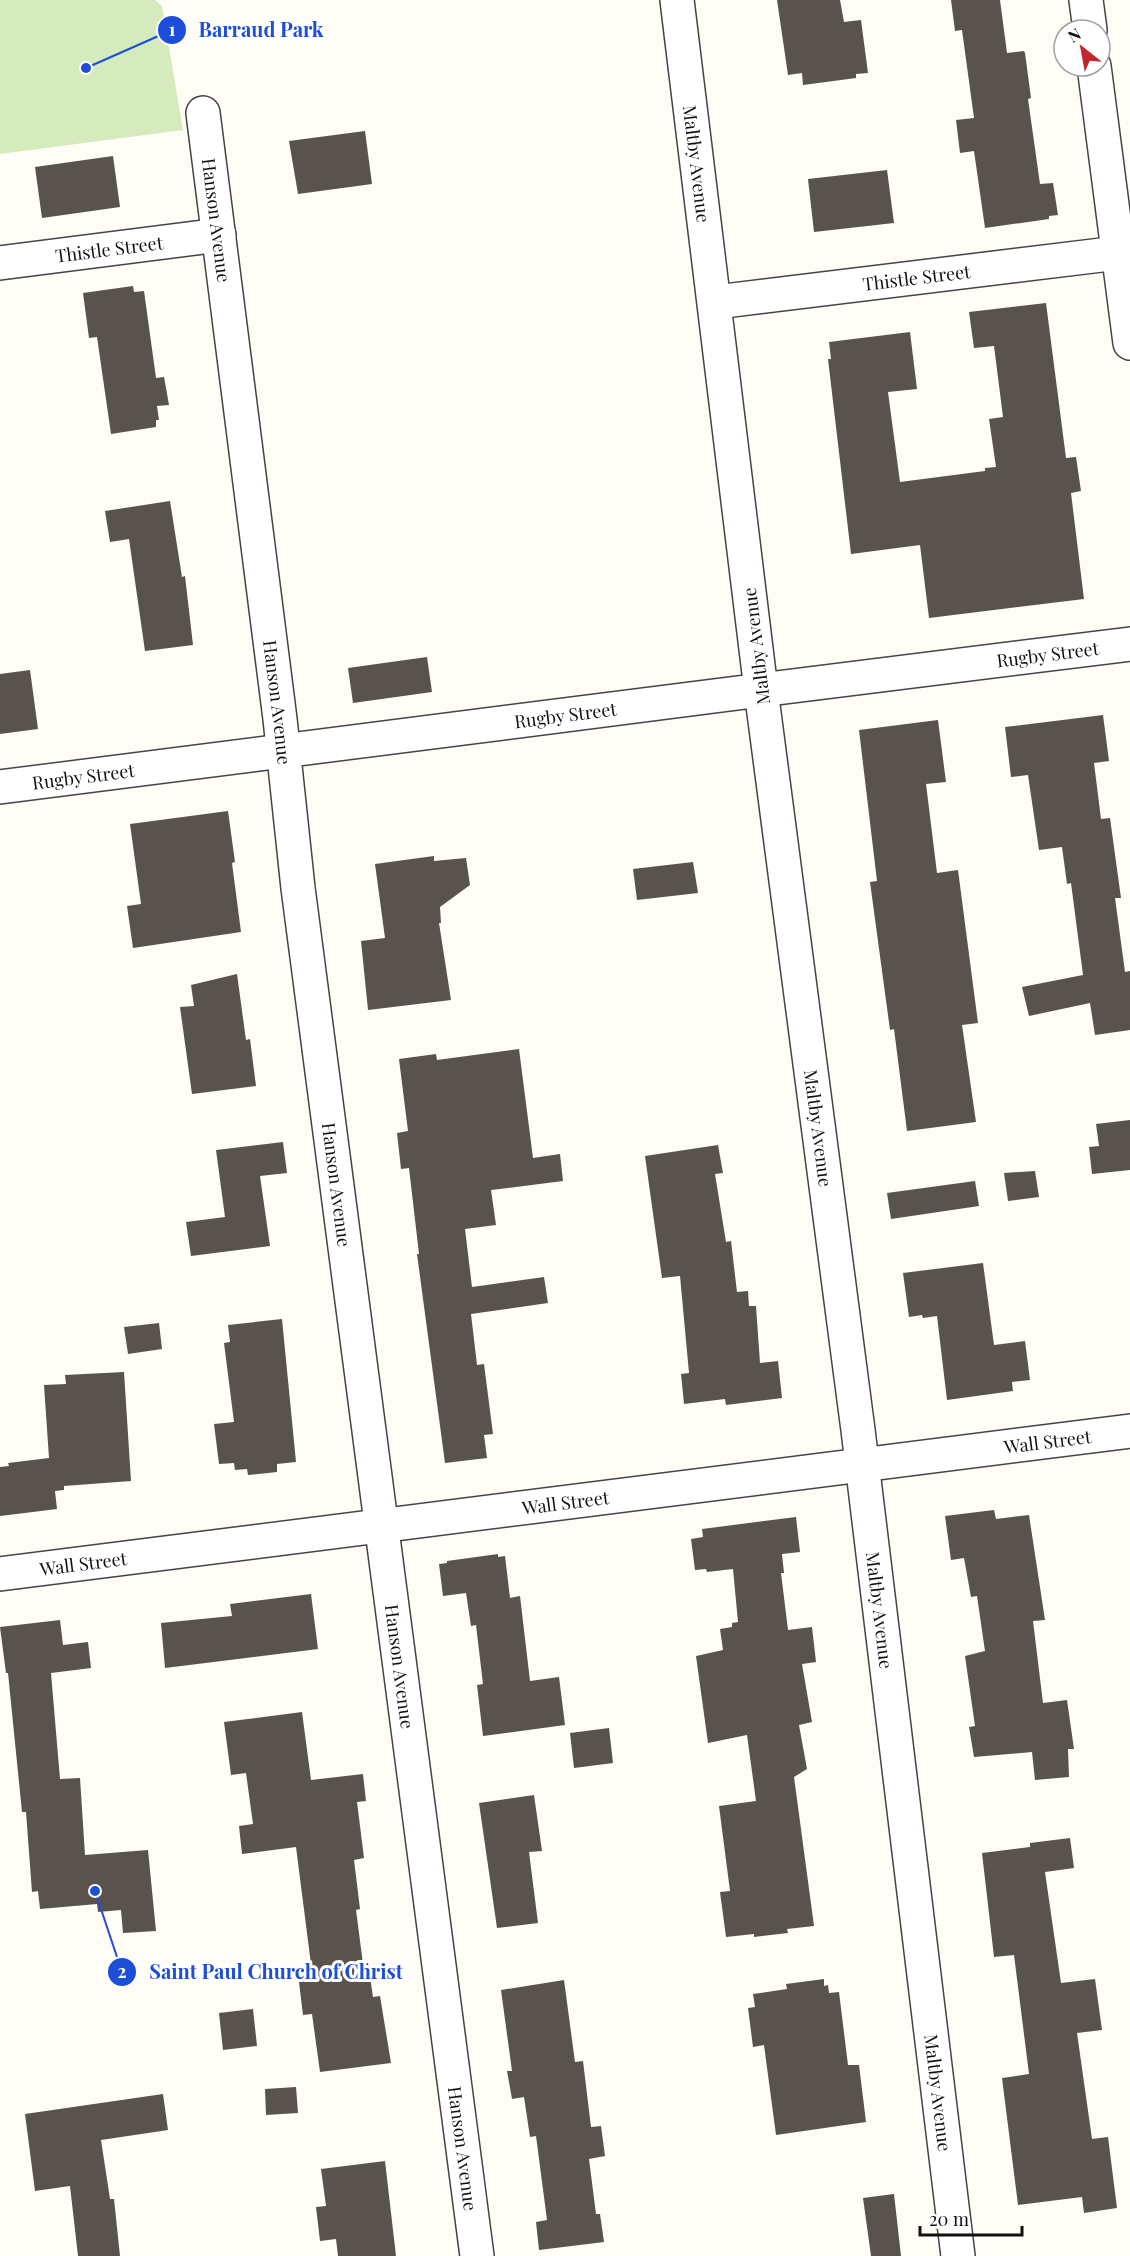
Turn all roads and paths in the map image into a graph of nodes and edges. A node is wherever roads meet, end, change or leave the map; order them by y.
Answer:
1 (677, 0) edge
2 (1086, 0) edge
3 (1088, 18) edge
4 (1096, 78) edge
5 (203, 113) dead end
6 (219, 235) junction
7 (1118, 253) junction
8 (0, 263) edge
9 (716, 302) junction
10 (1130, 343) edge
11 (1130, 644) edge
12 (761, 690) junction
13 (284, 752) junction
14 (0, 787) edge
15 (1130, 1431) edge
16 (863, 1466) junction
17 (383, 1526) junction
18 (0, 1574) edge
19 (477, 2256) edge
20 (958, 2256) edge

1 - 9 street, Maltby Avenue
2 - 3 street
4 - 7 street
5 - 6 street, Hanson Avenue
6 - 8 street, Thistle Street
6 - 13 street, Hanson Avenue
7 - 9 street, Thistle Street
7 - 10 street
9 - 12 street, Maltby Avenue
11 - 12 street, Rugby Street
12 - 13 street, Rugby Street
12 - 16 street, Maltby Avenue
13 - 14 street, Rugby Street
13 - 17 street, Hanson Avenue
15 - 16 street, Wall Street
16 - 17 street, Wall Street
16 - 20 street, Maltby Avenue
17 - 18 street, Wall Street
17 - 19 street, Hanson Avenue

